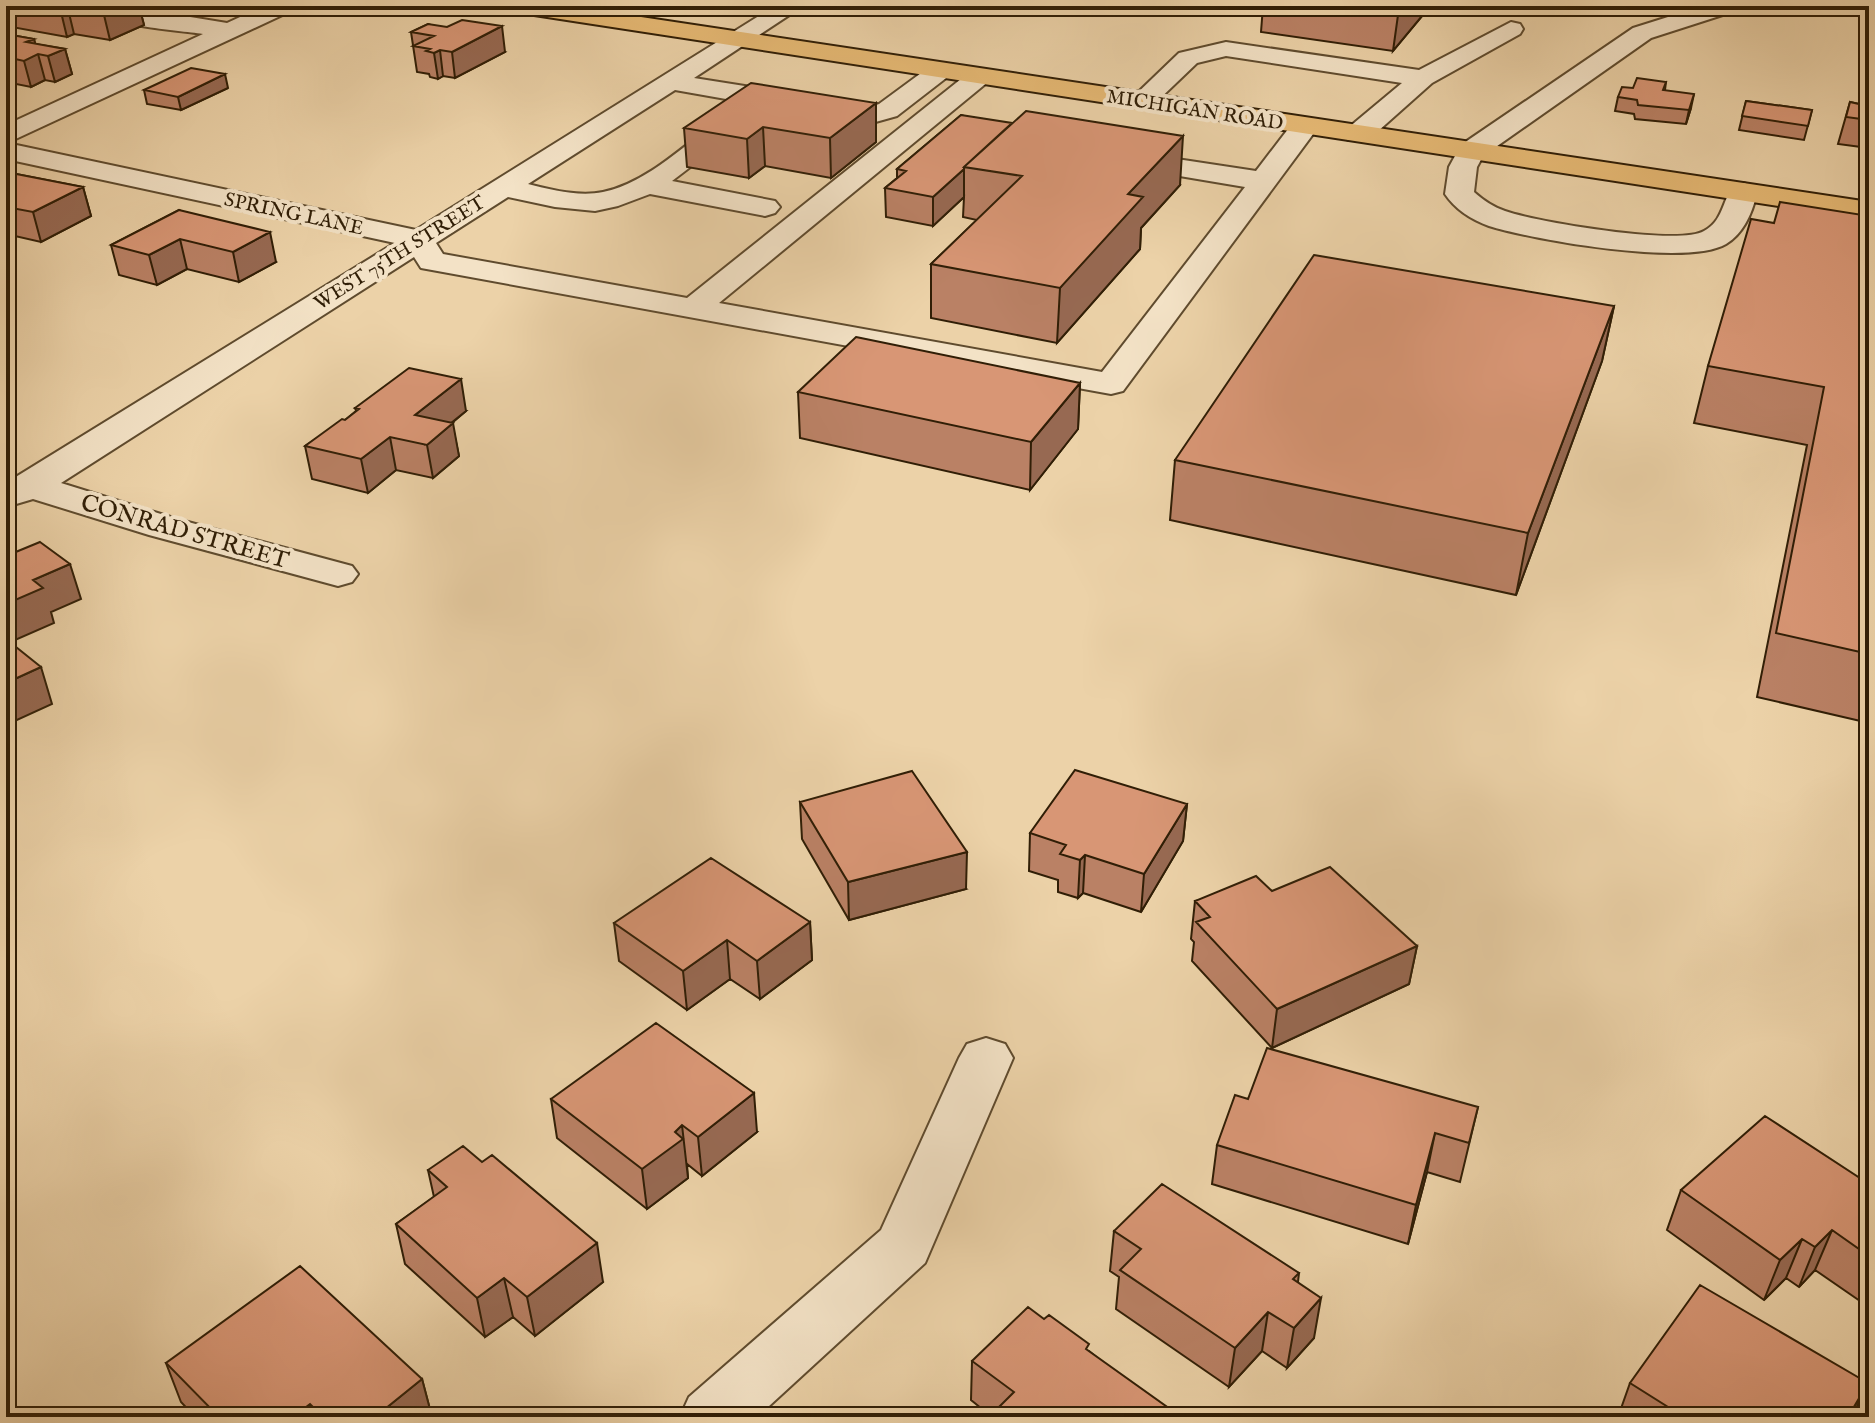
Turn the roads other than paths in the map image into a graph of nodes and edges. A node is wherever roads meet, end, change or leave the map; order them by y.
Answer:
1 (101, 6) edge
2 (283, 6) edge
3 (521, 6) edge
4 (791, 6) edge
5 (1727, 6) edge
6 (1511, 29) dead end
7 (230, 31) junction
8 (740, 39) junction
9 (941, 70) junction
10 (980, 76) junction
11 (1423, 78) junction
12 (671, 82) junction
13 (1142, 101) junction
14 (760, 102) junction
15 (1305, 126) junction
16 (1358, 134) junction
17 (6, 135) edge
18 (6, 151) edge
19 (1471, 151) junction
20 (1099, 154) edge
21 (1264, 181) junction
22 (644, 184) junction
23 (502, 187) junction
24 (1743, 192) junction
25 (765, 207) dead end
26 (1869, 211) edge
27 (418, 239) junction
28 (680, 305) junction
29 (19, 491) edge
30 (338, 574) dead end
31 (986, 1058) dead end
32 (712, 1417) edge

1 - 7 street
2 - 7 street
3 - 8 main road, MICHIGAN ROAD
4 - 8 street, WEST 75TH STREET
5 - 19 street
6 - 11 street
7 - 17 street
8 - 9 main road, MICHIGAN ROAD
8 - 12 street, WEST 75TH STREET
9 - 10 main road, MICHIGAN ROAD
9 - 14 street
10 - 13 main road, MICHIGAN ROAD
10 - 28 street
11 - 13 street
11 - 16 street
12 - 14 street
12 - 23 street, WEST 75TH STREET
13 - 15 main road, MICHIGAN ROAD
14 - 22 street
15 - 16 main road, MICHIGAN ROAD
15 - 21 street
16 - 19 main road, MICHIGAN ROAD
18 - 27 street, SPRING LANE
19 - 24 main road, MICHIGAN ROAD
19 - 24 street
20 - 21 street
21 - 28 street, SPRING LANE
22 - 23 street
22 - 25 street
23 - 27 street, WEST 75TH STREET
24 - 26 main road, MICHIGAN ROAD
27 - 28 street, SPRING LANE
27 - 29 street, WEST 75TH STREET
29 - 30 street, CONRAD STREET
31 - 32 street

